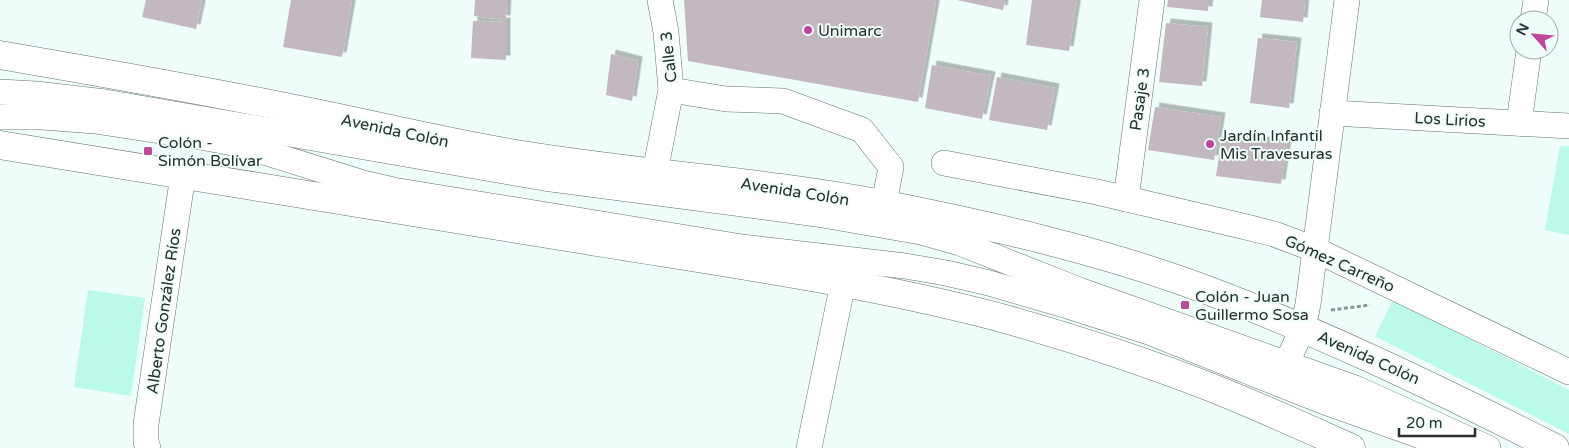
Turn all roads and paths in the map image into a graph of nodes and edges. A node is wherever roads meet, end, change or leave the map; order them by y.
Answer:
1 (660, 0) edge
2 (1152, 0) edge
3 (1347, 0) edge
4 (0, 56) edge
5 (1528, 60) edge
6 (671, 90) junction
7 (0, 92) edge
8 (1332, 113) junction
9 (0, 117) edge
10 (1519, 123) junction
11 (1569, 126) edge
12 (0, 145) edge
13 (944, 162) dead end
14 (655, 172) junction
15 (183, 175) junction
16 (1126, 199) junction
17 (884, 204) junction
18 (1314, 249) junction
19 (843, 283) junction
20 (1303, 328) junction
21 (1569, 372) edge
22 (1282, 374) junction
23 (1265, 410) junction
24 (148, 448) edge
25 (809, 448) edge
26 (1351, 448) edge
27 (1448, 448) edge
28 (1488, 448) edge
29 (1555, 448) edge

1 - 6 street, Calle 3
2 - 16 street, Pasaje 3
3 - 8 street
4 - 14 main road, Avenida Colón
5 - 10 street
6 - 14 street, Calle 3
6 - 17 street
7 - 22 street
8 - 10 street, Los Lirios
8 - 18 street
9 - 22 street
10 - 11 street, Los Lirios
12 - 15 main road
13 - 16 street, Gómez Carreño
14 - 17 main road, Avenida Colón
15 - 19 main road
15 - 24 street, Alberto González Ríos
16 - 18 street, Gómez Carreño
17 - 20 main road, Avenida Colón
18 - 20 street
18 - 21 street, Gómez Carreño
19 - 23 main road
19 - 25 street
20 - 22 street
20 - 29 main road, Avenida Colón
22 - 23 street
22 - 27 street
22 - 28 street
23 - 26 main road

